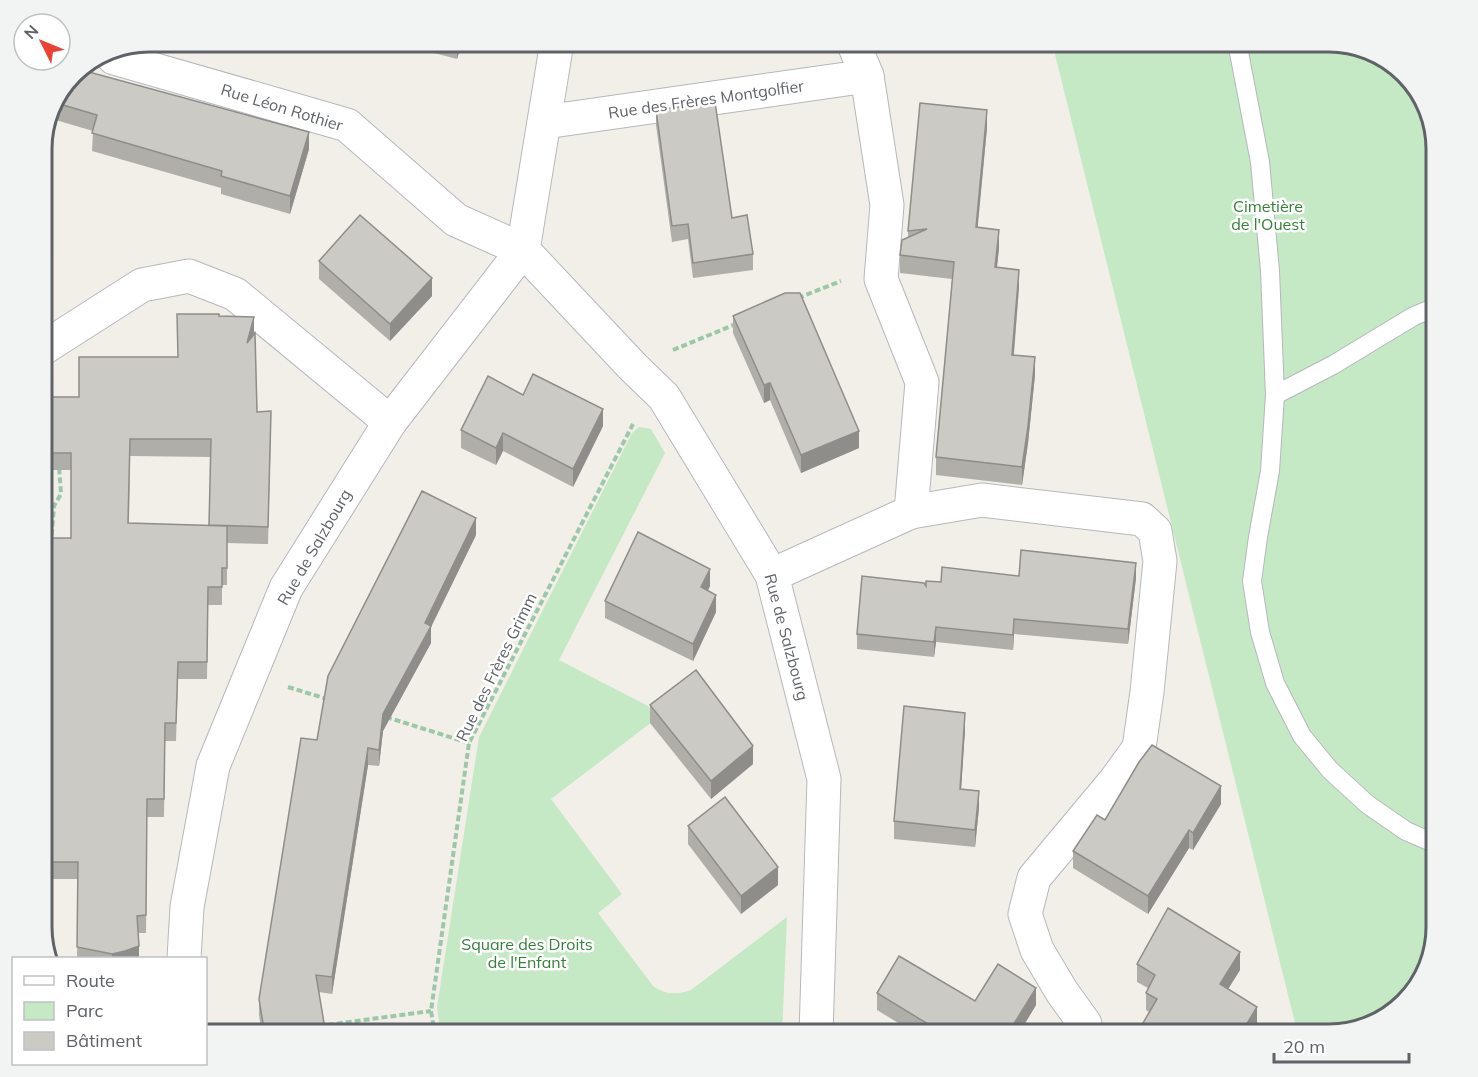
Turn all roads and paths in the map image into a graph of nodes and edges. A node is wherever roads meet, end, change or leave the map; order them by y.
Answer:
1 (556, 52) edge
2 (857, 52) edge
3 (1239, 52) edge
4 (117, 59) edge
5 (867, 76) junction
6 (545, 122) junction
7 (524, 250) junction
8 (881, 264) junction
9 (795, 300) edge
10 (1426, 312) edge
11 (741, 322) edge
12 (53, 342) edge
13 (633, 367) junction
14 (1275, 395) junction
15 (390, 422) junction
16 (59, 459) edge
17 (911, 512) junction
18 (53, 519) edge
19 (772, 575) junction
20 (250, 675) junction
21 (338, 702) edge
22 (382, 716) edge
23 (469, 743) junction
24 (1426, 840) edge
25 (184, 957) edge
26 (431, 1011) junction
27 (337, 1024) edge
28 (433, 1024) edge
29 (816, 1024) edge
30 (1085, 1024) edge

1 - 6 street, Rue de Salzbourg
2 - 5 street
3 - 14 lane
4 - 7 street, Rue Léon Rothier
5 - 6 street, Rue des Frères Montgolfier
5 - 8 street
6 - 7 street, Rue de Salzbourg
7 - 13 street, Rue de Salzbourg
7 - 15 street, Rue de Salzbourg
8 - 9 path
8 - 17 street
10 - 14 lane
11 - 13 path
12 - 15 street
13 - 19 street, Rue de Salzbourg
13 - 23 path, Rue des Frères Grimm
14 - 24 lane
15 - 20 street, Rue de Salzbourg
16 - 18 path
17 - 19 street
17 - 30 street
19 - 29 street, Rue de Salzbourg
20 - 21 path
20 - 25 street, Rue de Salzbourg
22 - 23 path
23 - 26 path, Rue des Frères Grimm
26 - 27 path
26 - 28 path, Rue des Frères Grimm

